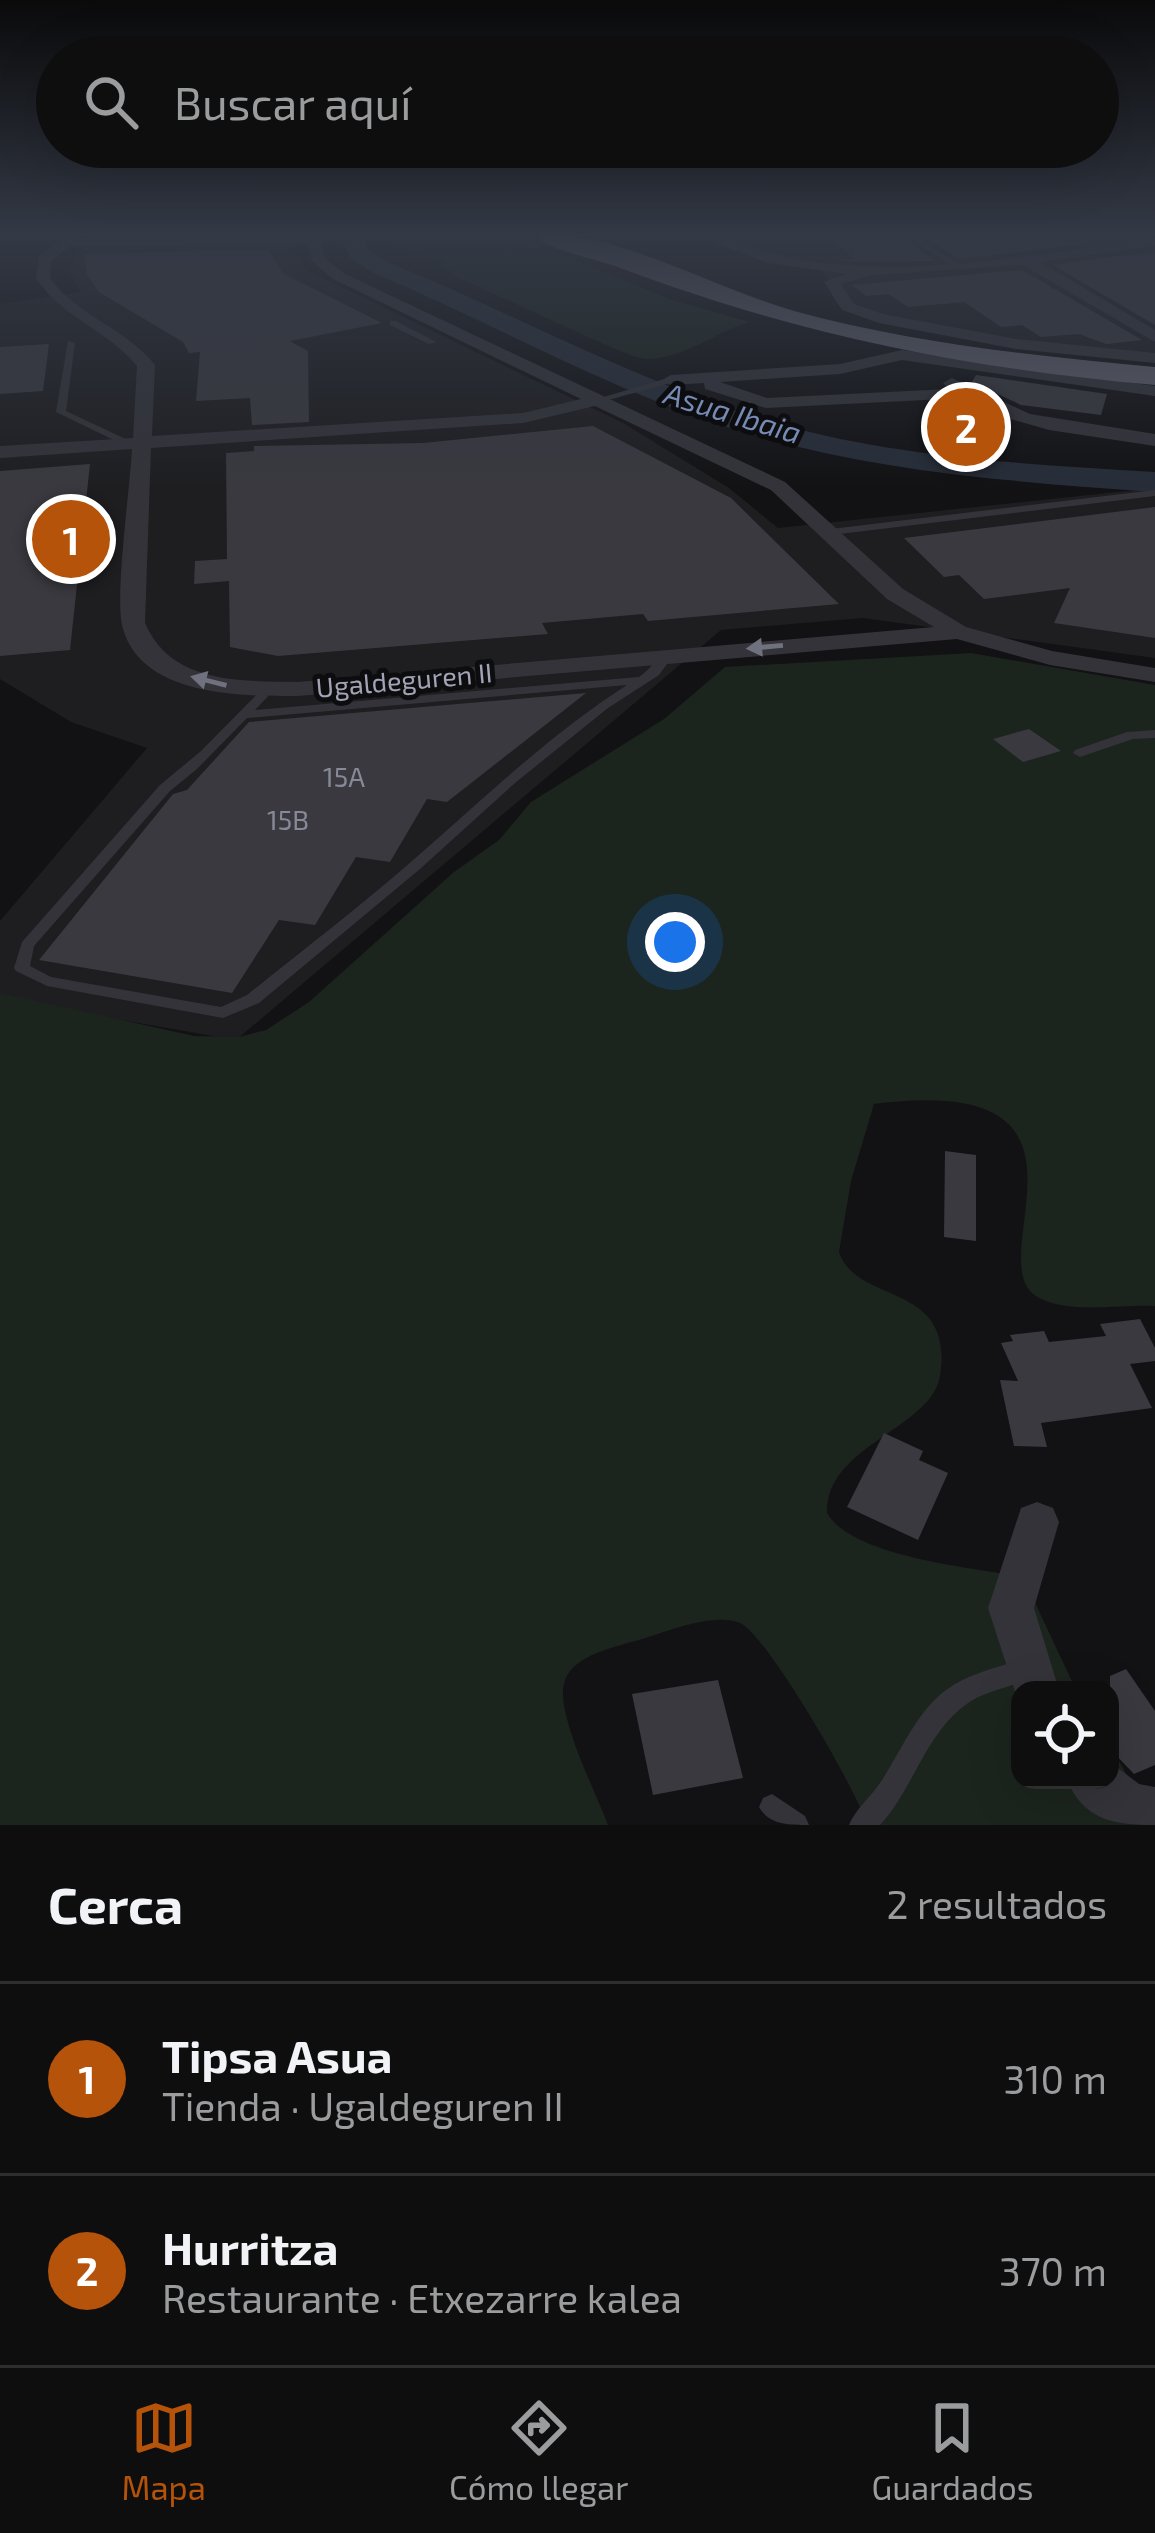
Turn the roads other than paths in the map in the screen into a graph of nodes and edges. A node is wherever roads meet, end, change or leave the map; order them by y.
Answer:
1 (86, 319) edge
2 (430, 319) edge
3 (796, 319) edge
4 (851, 319) edge
5 (885, 319) edge
6 (1125, 319) edge
7 (393, 323) dead end
8 (1155, 337) edge
9 (432, 342) dead end
10 (71, 343) dead end
11 (920, 357) junction
12 (1155, 362) edge
13 (1155, 376) edge
14 (680, 379) junction
15 (966, 393) junction
16 (601, 399) junction
17 (1152, 415) edge
18 (138, 444) junction
19 (0, 452) edge
20 (1155, 493) edge
21 (830, 532) junction
22 (909, 603) junction
23 (958, 632) junction
24 (881, 636) junction
25 (668, 656) junction
26 (1155, 675) edge
27 (641, 680) junction
28 (269, 688) junction
29 (241, 715) junction
30 (1155, 734) edge
31 (1080, 754) dead end
32 (1037, 1522) dead end
33 (1031, 1680) edge
34 (1104, 1789) edge
35 (772, 1807) dead end
36 (1155, 1813) edge
37 (796, 1825) edge
38 (862, 1825) edge

1 - 18 street, Ugaldeguren II
2 - 16 street
3 - 13 highway
4 - 12 highway
5 - 12 street
6 - 8 street
7 - 9 lane
10 - 18 lane
11 - 14 street
11 - 15 street
11 - 17 street
14 - 15 street
14 - 16 lane
15 - 17 street
16 - 18 street
16 - 21 street
18 - 19 street
28 -> 18 street, Ugaldeguren II
20 - 21 lane
21 - 22 street
22 - 23 street
22 - 24 street
23 - 24 street, Ugaldeguren II
23 - 26 street
24 -> 25 street, Ugaldeguren II
25 - 27 lane
25 - 28 street, Ugaldeguren II
27 - 29 lane
27 - 29 lane
28 - 29 lane
30 - 31 lane
32 - 33 street
33 - 38 lane
34 - 36 street
35 - 37 lane

